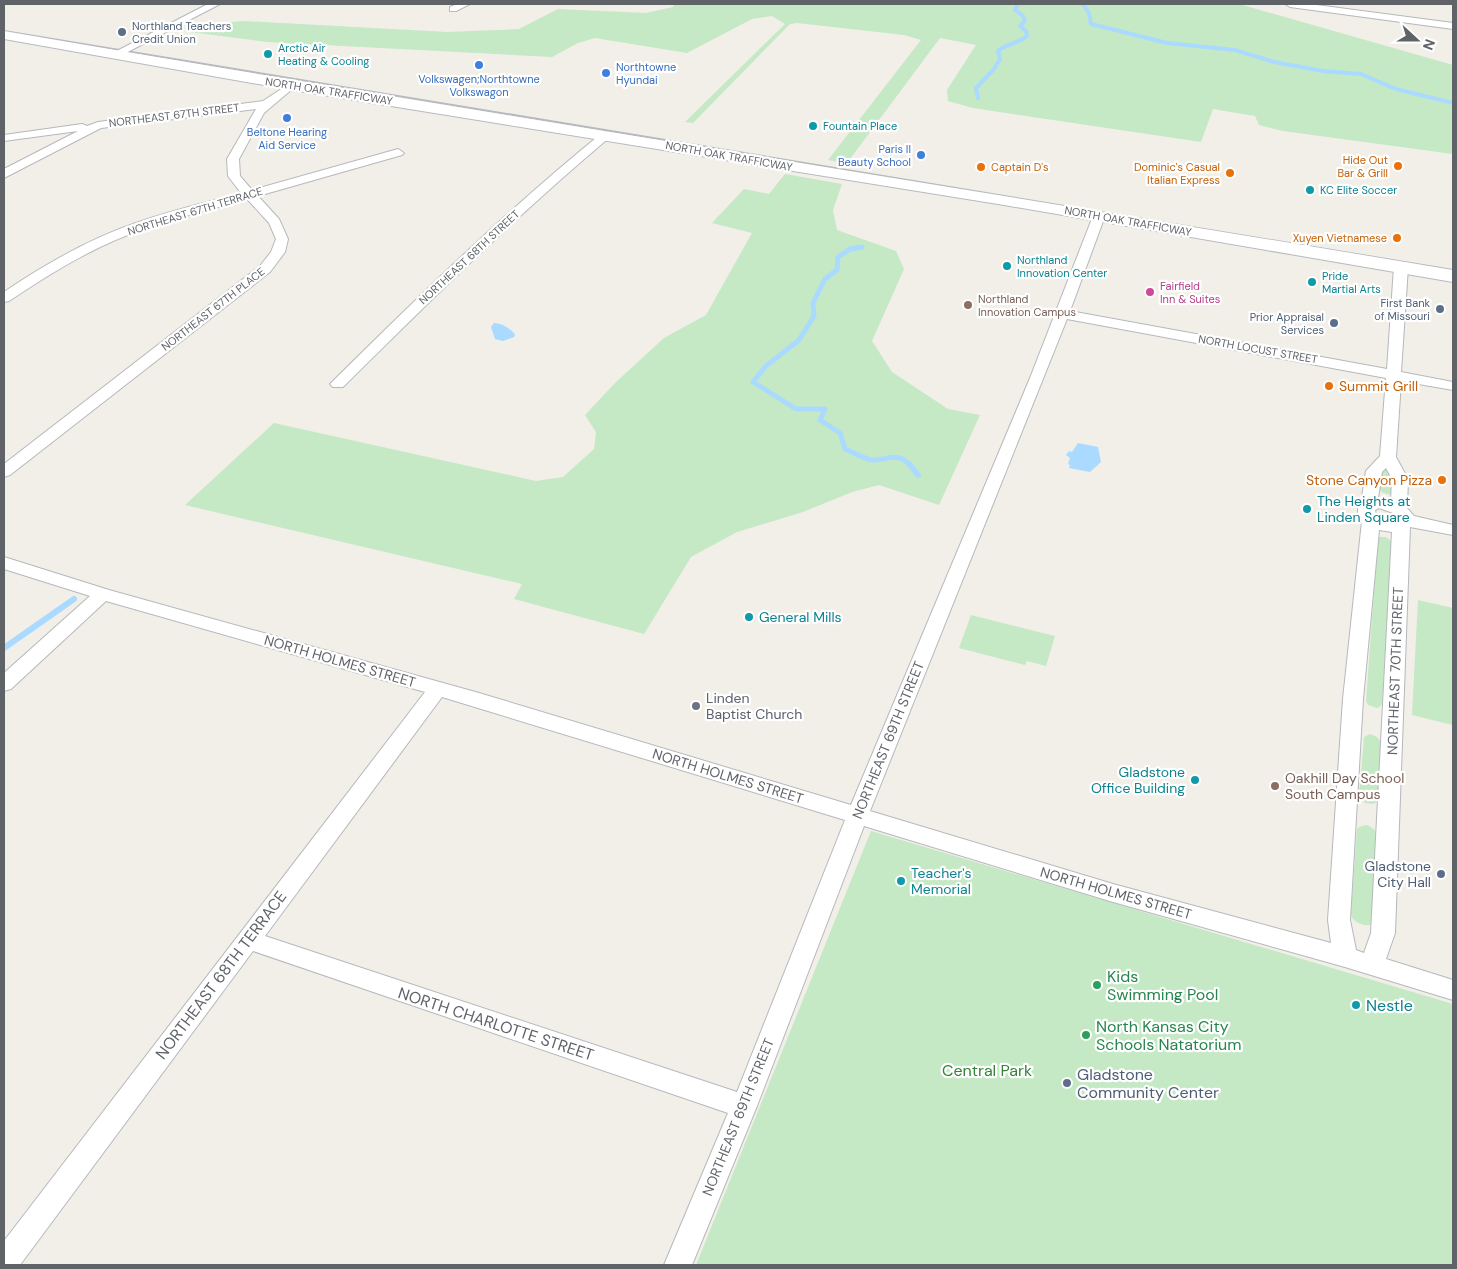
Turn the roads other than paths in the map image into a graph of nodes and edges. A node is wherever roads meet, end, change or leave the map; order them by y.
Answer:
1 (215, 4) edge
2 (466, 4) edge
3 (1290, 4) edge
4 (453, 10) dead end
5 (1453, 26) edge
6 (4, 35) edge
7 (114, 54) junction
8 (292, 85) junction
9 (266, 104) junction
10 (98, 125) junction
11 (606, 135) junction
12 (4, 138) edge
13 (398, 154) dead end
14 (4, 174) edge
15 (249, 194) junction
16 (1100, 216) junction
17 (1400, 267) junction
18 (1453, 276) edge
19 (4, 298) edge
20 (1062, 314) junction
21 (1392, 374) junction
22 (338, 384) dead end
23 (1453, 386) edge
24 (1388, 457) junction
25 (4, 472) edge
26 (1370, 512) junction
27 (1402, 518) junction
28 (1453, 530) edge
29 (4, 563) edge
30 (103, 594) junction
31 (4, 684) edge
32 (438, 688) junction
33 (857, 816) junction
34 (248, 940) junction
35 (1345, 957) junction
36 (1372, 965) junction
37 (1453, 990) edge
38 (744, 1106) junction
39 (4, 1263) edge
40 (678, 1265) edge

1 - 7 street
2 - 4 street
3 - 5 street
6 - 7 main road, NORTH OAK TRAFFICWAY
7 - 8 main road, NORTH OAK TRAFFICWAY
8 - 9 street, NORTHEAST 67TH PLACE
8 - 11 main road, NORTH OAK TRAFFICWAY
9 - 10 street, NORTHEAST 67TH STREET
9 - 15 street, NORTHEAST 67TH PLACE
10 - 12 street
10 - 14 street, NORTHEAST 67TH STREET
11 - 16 main road, NORTH OAK TRAFFICWAY
11 - 22 street, NORTHEAST 68TH STREET
13 - 15 street, NORTHEAST 67TH TERRACE
15 - 19 street, NORTHEAST 67TH TERRACE
15 - 25 street, NORTHEAST 67TH PLACE
16 - 17 main road, NORTH OAK TRAFFICWAY
16 - 20 street, NORTHEAST 69TH STREET
17 - 18 main road, NORTH OAK TRAFFICWAY
17 - 21 street
20 - 21 street, NORTH LOCUST STREET
20 - 33 street, NORTHEAST 69TH STREET
21 - 23 street, NORTH LOCUST STREET
21 - 24 street
24 - 26 street
24 - 27 street, NORTHEAST 70TH STREET
26 - 27 street
26 - 35 street
27 - 28 street
27 - 36 street, NORTHEAST 70TH STREET
29 - 30 street, NORTH HOLMES STREET
30 - 31 street
30 - 32 street, NORTH HOLMES STREET
32 - 33 street, NORTH HOLMES STREET
32 - 34 street, NORTHEAST 68TH TERRACE
33 - 35 street, NORTH HOLMES STREET
33 - 38 street, NORTHEAST 69TH STREET
34 - 38 street, NORTH CHARLOTTE STREET
34 - 39 street, NORTHEAST 68TH TERRACE
35 - 36 street, NORTH HOLMES STREET
36 - 37 street, NORTH HOLMES STREET
38 - 40 street, NORTHEAST 69TH STREET

